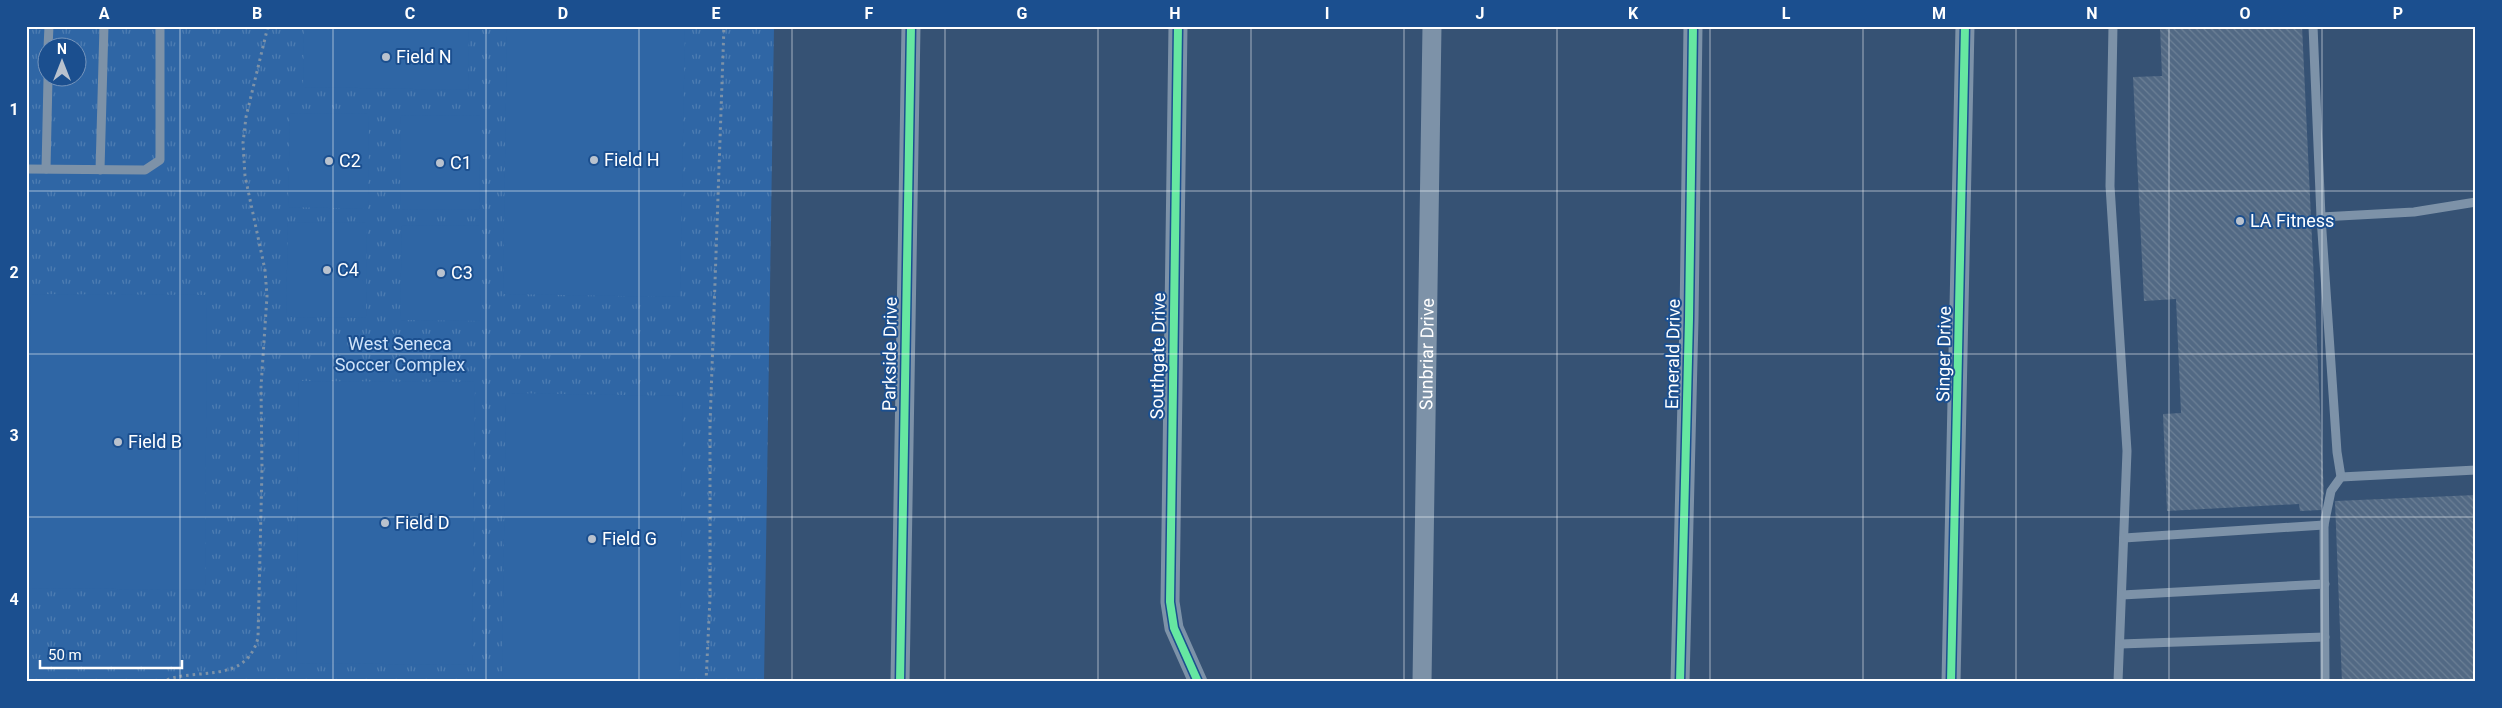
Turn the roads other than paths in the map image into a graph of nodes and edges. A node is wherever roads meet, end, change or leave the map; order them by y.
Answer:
1 (104, 26) edge
2 (160, 26) edge
3 (911, 26) edge
4 (1178, 26) edge
5 (1432, 26) edge
6 (1693, 26) edge
7 (1965, 26) edge
8 (2113, 26) edge
9 (2313, 26) edge
10 (48, 88) edge
11 (26, 169) edge
12 (46, 170) junction
13 (100, 170) junction
14 (2476, 202) edge
15 (2321, 217) junction
16 (2476, 470) edge
17 (2341, 477) junction
18 (2324, 525) junction
19 (2124, 538) junction
20 (2325, 584) junction
21 (2122, 595) junction
22 (2325, 637) junction
23 (2120, 644) junction
24 (900, 682) edge
25 (1198, 682) edge
26 (1422, 682) edge
27 (1680, 682) edge
28 (1951, 682) edge
29 (2118, 682) edge
30 (2325, 682) edge

1 - 13 lane
2 - 13 lane
3 - 24 street, Parkside Drive
4 - 25 street, Southgate Drive
5 - 26 street, Sunbriar Drive
6 - 27 street, Emerald Drive
7 - 28 street, Singer Drive
8 - 19 lane
9 - 15 lane
10 - 12 lane
11 - 12 lane
12 - 13 lane
14 - 15 lane
15 - 17 lane
16 - 17 lane
17 - 18 lane
18 - 19 lane
18 - 20 lane
19 - 21 lane
20 - 21 lane
20 - 22 lane
21 - 23 lane
22 - 23 lane
22 - 30 lane
23 - 29 lane

